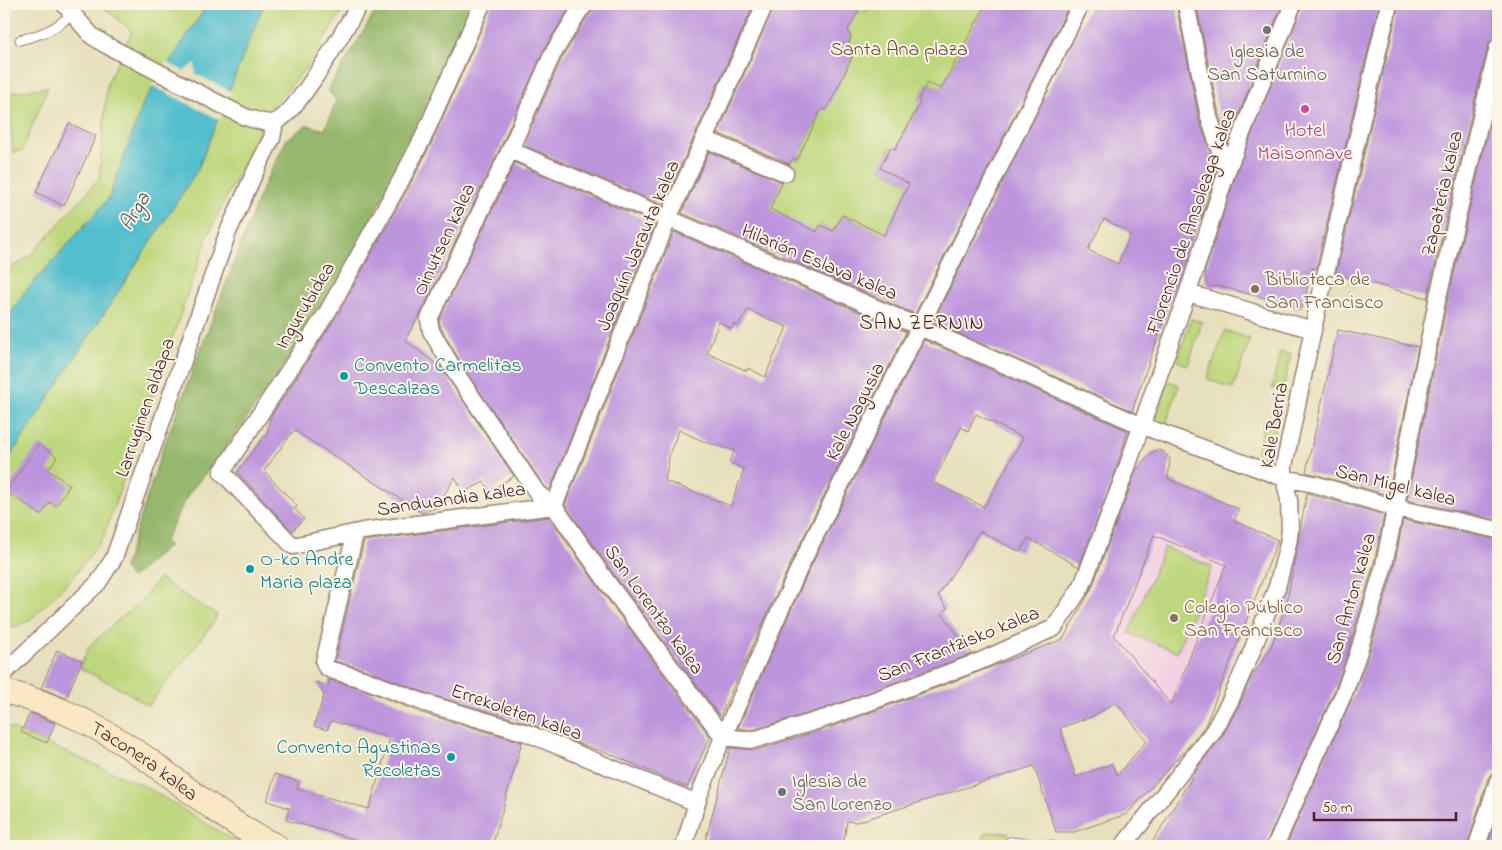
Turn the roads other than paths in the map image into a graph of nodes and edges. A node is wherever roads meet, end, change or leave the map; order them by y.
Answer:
1 (360, 4) edge
2 (482, 4) edge
3 (586, 4) edge
4 (765, 4) edge
5 (1081, 4) edge
6 (1186, 4) edge
7 (1293, 4) edge
8 (1389, 4) edge
9 (68, 9) edge
10 (20, 40) dead end
11 (1498, 47) edge
12 (260, 120) junction
13 (705, 139) junction
14 (510, 150) junction
15 (1228, 171) junction
16 (785, 174) dead end
17 (668, 219) junction
18 (1188, 293) junction
19 (920, 327) junction
20 (1314, 330) junction
21 (1427, 349) joint
22 (1140, 425) junction
23 (1284, 478) junction
24 (554, 506) junction
25 (1396, 508) junction
26 (1498, 530) edge
27 (355, 534) junction
28 (4, 673) edge
29 (4, 691) edge
30 (723, 737) junction
31 (1498, 781) edge
32 (697, 803) junction
33 (1010, 842) dead end
34 (276, 846) edge
35 (684, 846) edge
36 (1052, 846) edge
37 (1123, 846) edge
38 (1274, 846) edge
39 (1476, 846) edge

1 - 12 street
2 - 27 street, Ingurubidea
3 - 14 street, Oinutsen kalea
4 - 13 street, Joaquín Jarauta kalea
5 - 19 street, Kale Nagusia
6 - 15 street
7 - 15 street, Florencio de Ansoleaga kalea
8 - 20 street, Kale Berria
9 - 10 lane
9 - 12 street
11 - 21 street, Zapateria kalea
12 - 28 street, Larruginen aldapa
13 - 16 street
13 - 17 street, Joaquín Jarauta kalea
14 - 17 street, Hilarión Eslava kalea
14 - 24 street, Oinutsen kalea
15 - 18 street, Florencio de Ansoleaga kalea
17 - 19 street, Hilarión Eslava kalea
17 - 24 street, Joaquín Jarauta kalea
18 - 20 street
18 - 22 street, Florencio de Ansoleaga kalea
19 - 22 street, Hilarión Eslava kalea
19 - 30 street, Kale Nagusia
20 - 23 street, Kale Berria
21 - 25 street, San Anton kalea
22 - 23 street, San Migel kalea
22 - 30 street, San Frantzisko kalea
23 - 25 street, San Migel kalea
23 - 37 street, Kale Berria
24 - 27 street, Sanduandia kalea
24 - 30 street, San Lorentzo kalea
25 - 26 street, San Migel kalea
25 - 38 street, San Anton kalea
27 - 32 street, Errekoleten kalea
29 - 34 street, Taconera kalea
30 - 32 street, Kale Nagusia
31 - 39 street
32 - 35 street, Kale Nagusia
33 - 36 lane

